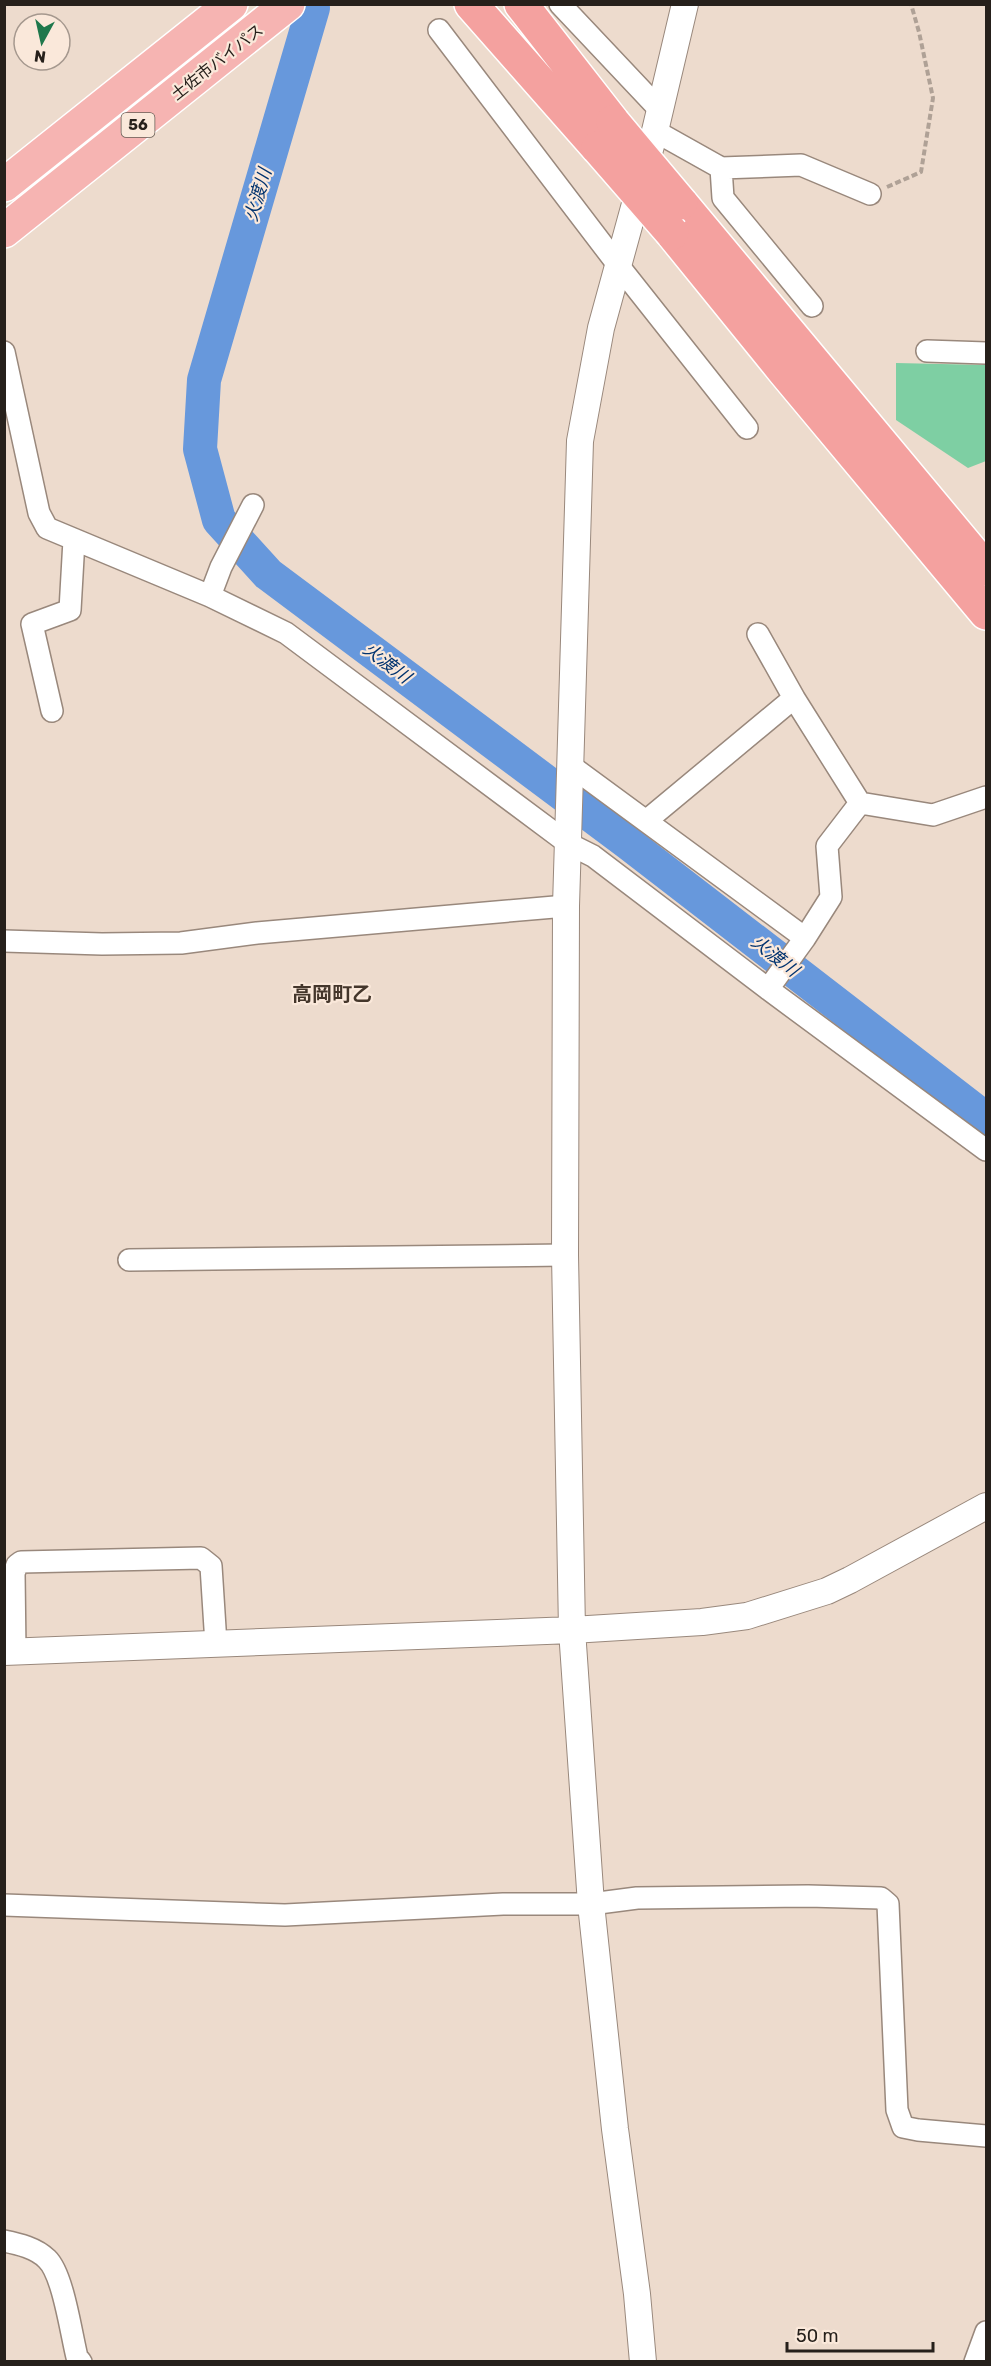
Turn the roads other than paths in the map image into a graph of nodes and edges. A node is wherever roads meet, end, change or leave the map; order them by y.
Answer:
1 (231, 4) edge
2 (471, 4) edge
3 (521, 4) edge
4 (560, 4) edge
5 (685, 4) edge
6 (280, 12) edge
7 (439, 30) dead end
8 (657, 120) junction
9 (606, 135) junction
10 (721, 168) junction
11 (4, 186) edge
12 (870, 194) road end
13 (677, 218) junction
14 (4, 231) edge
15 (618, 265) junction
16 (812, 306) dead end
17 (927, 351) dead end
18 (4, 352) edge
19 (987, 353) edge
20 (747, 428) dead end
21 (13, 432) edge
22 (253, 505) dead end
23 (74, 540) junction
24 (987, 569) edge
25 (210, 596) junction
26 (987, 613) edge
27 (758, 634) dead end
28 (794, 698) junction
29 (52, 711) dead end
30 (571, 774) junction
31 (987, 798) edge
32 (860, 803) junction
33 (646, 821) junction
34 (569, 839) junction
35 (566, 906) junction
36 (4, 941) edge
37 (801, 943) junction
38 (771, 985) junction
39 (987, 1150) edge
40 (565, 1255) junction
41 (129, 1260) dead end
42 (987, 1506) edge
43 (572, 1630) junction
44 (216, 1644) junction
45 (10, 1652) edge
46 (591, 1904) junction
47 (4, 1905) edge
48 (987, 2136) edge
49 (4, 2241) edge
50 (987, 2332) edge
51 (81, 2361) edge
52 (643, 2361) edge
53 (975, 2361) edge

1 - 11 highway, 56
2 - 9 highway
3 - 9 highway
4 - 8 street
5 - 8 street
6 - 14 highway, 土佐市バイパス / 56
7 - 15 street
8 - 10 street
8 - 15 street
9 - 13 highway, bridge
10 - 12 street
10 - 16 street
13 - 24 highway
13 - 26 highway
15 - 20 street
15 - 30 street
17 - 19 street
18 - 21 street
21 - 23 street
22 - 25 street
23 - 25 street
23 - 29 street
25 - 34 street
27 - 28 street
28 - 32 street
28 - 33 street
30 - 33 street
30 - 34 street
31 - 32 street
32 - 37 street
33 - 37 street
34 - 35 street
34 - 38 street
35 - 36 street
35 - 40 street
37 - 38 street
38 - 39 street
40 - 41 street
40 - 43 street
42 - 43 street
43 - 44 street
43 - 46 street
44 - 45 street
44 - 45 street
46 - 47 street
46 - 48 street
46 - 52 street
49 - 51 street
50 - 53 street

